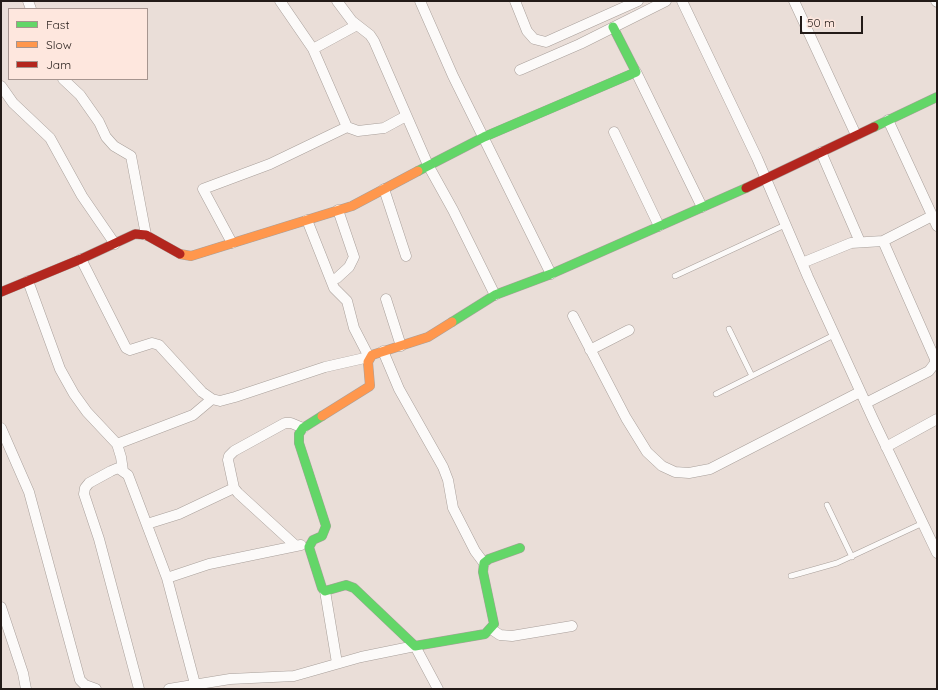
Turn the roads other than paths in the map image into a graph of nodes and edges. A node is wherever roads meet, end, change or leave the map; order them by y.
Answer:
1 (280, 1) edge
2 (337, 1) edge
3 (420, 1) edge
4 (515, 1) edge
5 (638, 1) edge
6 (666, 1) edge
7 (682, 1) edge
8 (794, 1) edge
9 (357, 25) junction
10 (613, 27) junction
11 (313, 49) junction
12 (520, 70) dead end
13 (636, 72) junction
14 (64, 80) edge
15 (1, 86) edge
16 (937, 97) edge
17 (406, 116) junction
18 (888, 120) junction
19 (347, 127) junction
20 (614, 132) dead end
21 (856, 135) junction
22 (484, 138) junction
23 (821, 152) junction
24 (428, 164) junction
25 (766, 179) junction
26 (384, 189) junction
27 (702, 207) junction
28 (338, 210) junction
29 (932, 216) junction
30 (307, 220) junction
31 (785, 225) junction
32 (659, 226) junction
33 (937, 226) edge
34 (146, 235) junction
35 (883, 240) junction
36 (860, 242) junction
37 (232, 243) junction
38 (114, 244) junction
39 (406, 256) dead end
40 (80, 259) junction
41 (802, 264) junction
42 (551, 274) junction
43 (675, 276) dead end
44 (331, 280) junction
45 (28, 281) junction
46 (1, 292) edge
47 (495, 295) junction
48 (386, 299) dead end
49 (573, 316) dead end
50 (729, 329) dead end
51 (629, 330) dead end
52 (834, 335) junction
53 (402, 346) junction
54 (590, 350) junction
55 (383, 351) junction
56 (369, 357) junction
57 (936, 358) edge
58 (752, 376) junction
59 (860, 392) junction
60 (716, 394) dead end
61 (212, 399) junction
62 (866, 404) junction
63 (937, 419) edge
64 (1, 428) edge
65 (303, 428) junction
66 (117, 444) junction
67 (886, 447) junction
68 (123, 471) junction
69 (234, 488) junction
70 (827, 506) dead end
71 (147, 524) junction
72 (923, 524) junction
73 (310, 543) junction
74 (296, 546) junction
75 (520, 548) dead end
76 (937, 553) edge
77 (852, 557) junction
78 (484, 563) junction
79 (791, 576) dead end
80 (167, 578) junction
81 (325, 591) junction
82 (1, 607) edge
83 (572, 626) dead end
84 (491, 629) junction
85 (415, 646) junction
86 (337, 663) junction
87 (195, 684) junction
88 (26, 689) edge
89 (96, 689) edge
90 (139, 689) edge
91 (172, 689) edge
92 (438, 689) edge

1 - 11 street
2 - 9 street
3 - 22 street
4 - 5 street
6 - 10 street
7 - 25 street
8 - 21 street
9 - 11 street
9 - 17 street
10 - 12 street
10 - 13 street
11 - 19 street
13 - 22 street
13 - 27 street
14 - 34 street
15 - 38 street
16 - 18 street
17 - 19 street
17 - 24 street
18 - 21 street
18 - 29 street
19 - 37 street
20 - 32 street
21 - 23 street
22 - 24 street
22 - 42 street
23 - 25 street
23 - 36 street
24 - 26 street
24 - 47 street
25 - 27 street
25 - 31 street
26 - 28 street
26 - 39 street
27 - 32 street
28 - 30 street
28 - 44 street
29 - 33 street
29 - 35 street
30 - 37 street
30 - 44 street
31 - 41 street
31 - 43 lane
32 - 42 street
34 - 37 street
34 - 38 street
35 - 36 street
35 - 57 street
36 - 41 street
38 - 40 street
40 - 45 street
40 - 61 street
41 - 52 street
42 - 47 street
44 - 56 street
45 - 46 street
45 - 66 street
47 - 53 street
48 - 53 street
49 - 54 street
50 - 58 lane
51 - 54 street
52 - 58 lane
52 - 59 street
53 - 55 street
54 - 59 street
55 - 56 street
55 - 78 street
56 - 61 street
56 - 65 street
57 - 62 street
58 - 60 lane
59 - 62 street
61 - 66 street
62 - 67 street
63 - 67 street
64 - 89 street
65 - 69 street
65 - 73 street
66 - 68 street
67 - 72 street
68 - 71 street
68 - 90 street
69 - 71 street
69 - 74 street
70 - 77 lane
71 - 80 street
72 - 76 street
72 - 77 lane
73 - 74 street
73 - 81 street
74 - 80 street
75 - 78 street
77 - 79 lane
78 - 84 street
80 - 87 street
81 - 85 street
81 - 86 street
82 - 88 street
83 - 84 street
84 - 85 street
85 - 86 street
85 - 92 street
86 - 87 street
87 - 91 street

